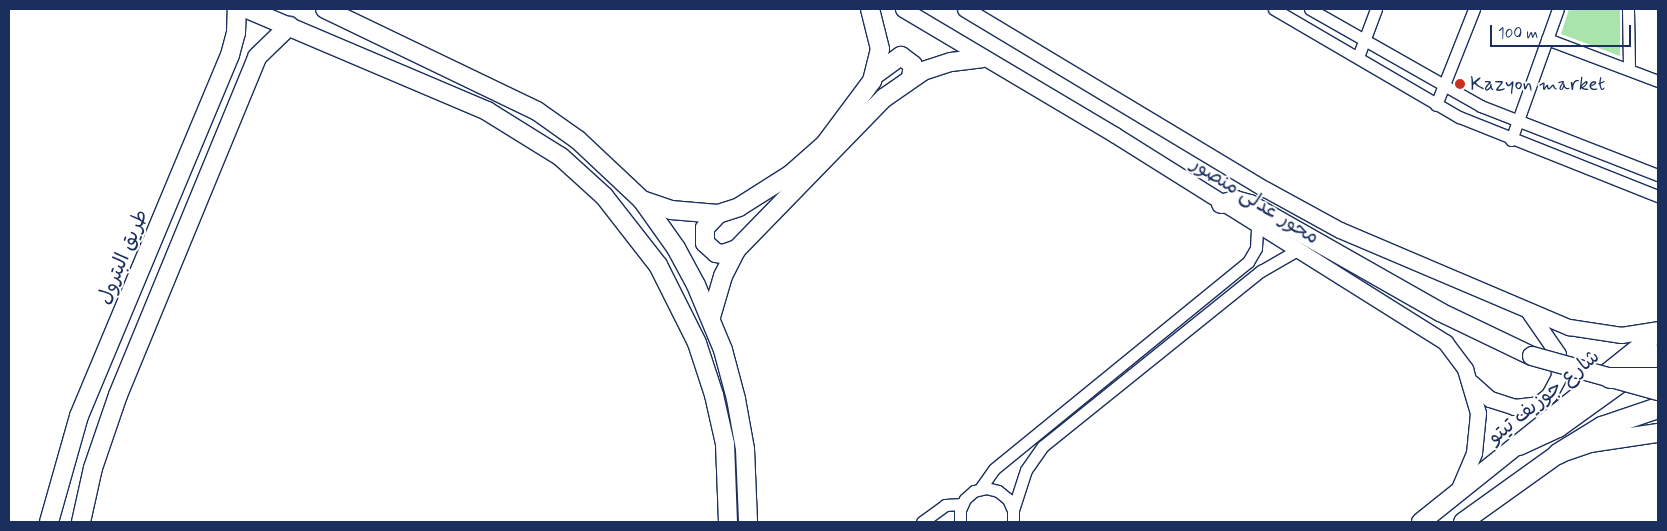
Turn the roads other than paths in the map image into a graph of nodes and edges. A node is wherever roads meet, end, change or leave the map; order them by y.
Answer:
1 (237, 9) edge
2 (247, 9) edge
3 (325, 9) edge
4 (870, 9) edge
5 (903, 9) edge
6 (1276, 9) edge
7 (1310, 9) edge
8 (1376, 9) edge
9 (1474, 9) edge
10 (1558, 9) edge
11 (1628, 9) edge
12 (970, 10) edge
13 (289, 26) junction
14 (1364, 39) junction
15 (1547, 39) junction
16 (234, 44) junction
17 (257, 57) junction
18 (1358, 57) junction
19 (982, 58) junction
20 (1629, 69) junction
21 (876, 74) junction
22 (911, 78) junction
23 (1658, 80) edge
24 (1444, 87) junction
25 (1436, 105) junction
26 (1518, 121) junction
27 (1511, 140) junction
28 (1658, 175) edge
29 (1658, 196) edge
30 (642, 200) junction
31 (1221, 204) junction
32 (718, 214) junction
33 (1258, 227) junction
34 (737, 249) junction
35 (1295, 251) junction
36 (1254, 253) junction
37 (1268, 265) junction
38 (1526, 308) junction
39 (710, 318) junction
40 (1658, 330) edge
41 (1658, 355) edge
42 (1658, 372) edge
43 (1610, 378) junction
44 (1658, 378) edge
45 (1472, 383) junction
46 (92, 386) junction
47 (1658, 390) edge
48 (118, 395) junction
49 (1658, 408) edge
50 (1580, 412) junction
51 (1658, 433) edge
52 (1519, 445) junction
53 (1558, 454) junction
54 (980, 489) junction
55 (1456, 494) junction
56 (962, 504) junction
57 (1485, 505) junction
58 (1013, 510) junction
59 (49, 522) edge
60 (81, 522) edge
61 (728, 522) edge
62 (748, 522) edge
63 (922, 522) edge
64 (960, 522) edge
65 (1013, 522) edge
66 (1421, 522) edge
67 (1463, 522) edge
68 (1476, 522) edge

1 - 16 main road, طريق البترول
2 - 13 main road
3 - 30 main road
4 - 21 main road
5 - 19 main road, محور عدلى منصور
6 - 18 street
7 - 14 street
8 - 14 street
9 - 24 street
10 - 15 street
11 - 20 street
12 - 38 main road, محور عدلى منصور
13 - 17 main road
13 - 61 main road
14 - 18 street
14 - 24 street
15 - 20 street
15 - 26 street
16 - 17 main road
16 - 46 main road, طريق البترول
17 - 48 main road
18 - 25 street
19 - 22 main road
19 - 31 main road, محور عدلى منصور
20 - 23 street
21 - 22 main road
21 - 32 main road
22 - 34 main road
24 - 25 street
24 - 26 street
25 - 27 street
26 - 27 street
26 - 28 street
27 - 29 street
30 - 32 main road
30 - 39 main road
31 - 33 main road, محور عدلى منصور
31 - 43 main road, bridge
32 - 34 main road
33 - 35 main road, محور عدلى منصور
33 - 36 street
34 - 39 main road
35 - 37 street
35 - 45 main road, محور عدلى منصور
36 - 37 street
36 - 54 street
37 - 58 street
38 - 40 main road, محور عدلى منصور
38 - 45 main road
39 - 62 main road
40 - 52 main road, شارع جوزيف تيتو
41 - 50 highway
42 - 50 highway
43 - 44 highway, bridge
43 - 47 main road, bridge
45 - 55 main road, محور عدلى منصور
46 - 48 main road
46 - 59 main road, طريق البترول
48 - 60 main road
49 - 53 highway
50 - 52 highway
51 - 53 main road
52 - 55 main road, شارع جوزيف تيتو
53 - 57 main road
54 - 56 street
54 - 58 street
55 - 66 main road, شارع جوزيف تيتو
56 - 63 street
56 - 64 street
57 - 67 main road
57 - 68 main road
58 - 65 street

